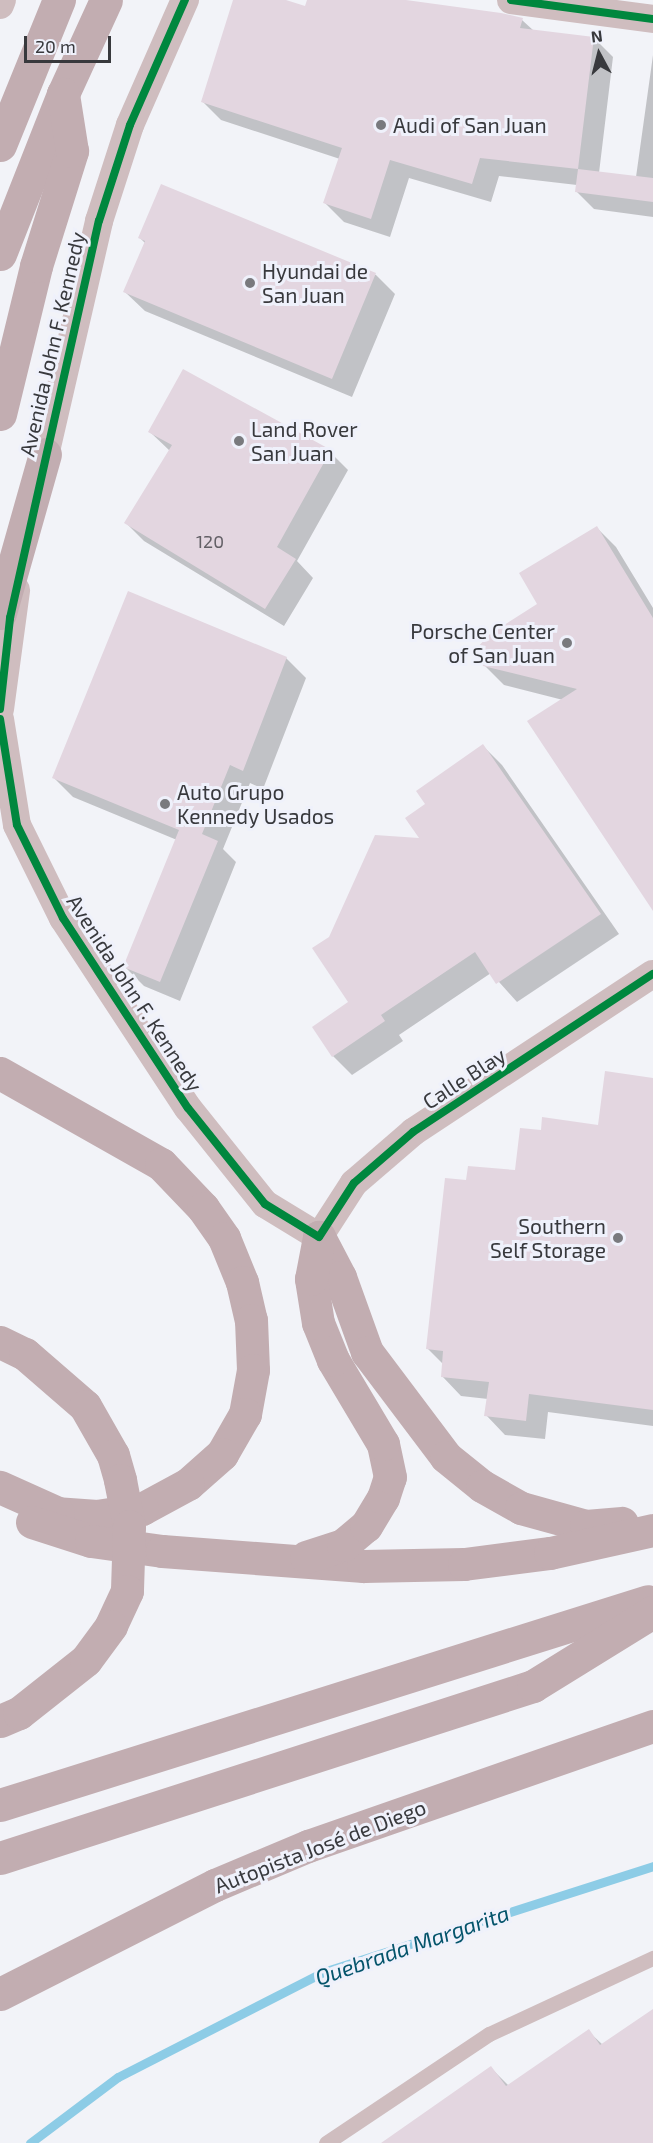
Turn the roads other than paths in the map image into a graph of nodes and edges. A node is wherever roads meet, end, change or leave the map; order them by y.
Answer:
1 (2, 0) edge
2 (59, 0) edge
3 (106, 0) edge
4 (185, 0) edge
5 (511, 0) edge
6 (0, 5) edge
7 (653, 20) edge
8 (63, 94) junction
9 (0, 145) edge
10 (0, 254) edge
11 (0, 414) edge
12 (45, 454) junction
13 (0, 613) edge
14 (0, 709) edge
15 (0, 719) edge
16 (653, 974) edge
17 (0, 1073) edge
18 (320, 1237) junction
19 (0, 1342) edge
20 (0, 1487) edge
21 (0, 1503) edge
22 (653, 1520) edge
23 (653, 1530) edge
24 (294, 1560) junction
25 (653, 1600) edge
26 (653, 1612) edge
27 (0, 1721) edge
28 (653, 1726) edge
29 (0, 1805) edge
30 (0, 1858) edge
31 (653, 1958) edge
32 (0, 1994) edge
33 (326, 2143) edge

1 - 6 street
2 - 9 highway
3 - 8 highway
4 - 12 street, Avenida John F. Kennedy
5 - 7 street
8 - 10 highway
8 - 11 highway
12 - 13 highway
12 - 14 street, Avenida John F. Kennedy
15 - 18 street, Avenida John F. Kennedy
16 - 18 street, Calle Blay
17 - 20 highway
18 - 22 highway
18 - 24 highway
19 - 27 highway, bridge
21 - 24 highway
23 - 24 highway
25 - 29 highway
26 - 30 highway
28 - 32 highway, Autopista José de Diego
31 - 33 lane

